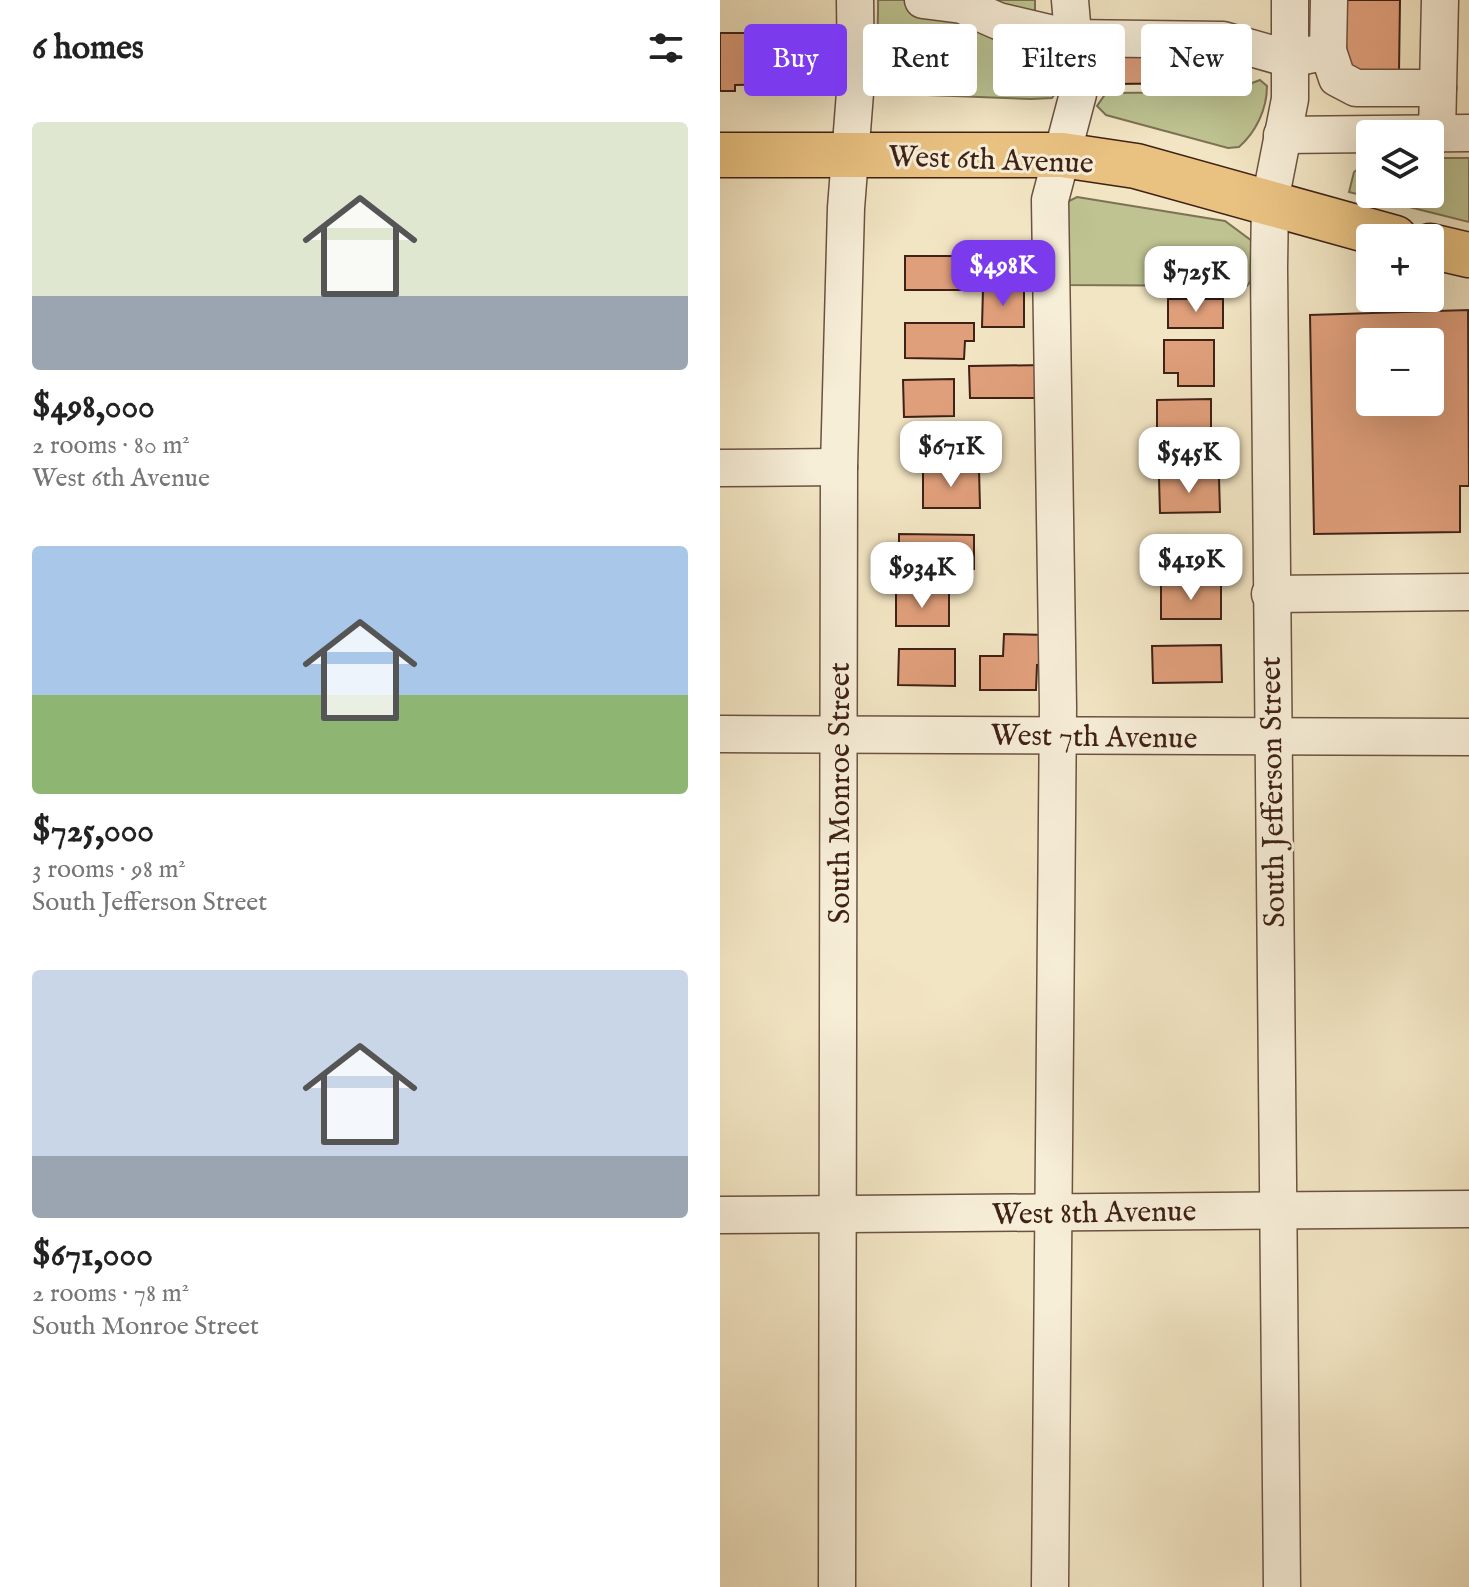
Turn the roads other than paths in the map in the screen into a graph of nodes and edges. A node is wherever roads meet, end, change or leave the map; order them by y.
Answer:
1 (855, 0) edge
2 (923, 0) edge
3 (1070, 0) edge
4 (1290, 0) edge
5 (1329, 0) edge
6 (1440, 0) edge
7 (1011, 24) edge
8 (1070, 24) edge
9 (1125, 39) edge
10 (1328, 51) junction
11 (1290, 59) junction
12 (1438, 88) junction
13 (1077, 96) edge
14 (1453, 133) edge
15 (1282, 135) junction
16 (720, 155) edge
17 (850, 155) junction
18 (1062, 155) junction
19 (1270, 201) junction
20 (1356, 226) edge
21 (1444, 249) edge
22 (1469, 255) edge
23 (839, 467) junction
24 (720, 468) edge
25 (1469, 592) edge
26 (1270, 594) junction
27 (839, 732) junction
28 (720, 734) edge
29 (1056, 736) junction
30 (1469, 737) edge
31 (1271, 738) junction
32 (1469, 1209) edge
33 (1277, 1211) junction
34 (1055, 1213) junction
35 (838, 1214) junction
36 (720, 1215) edge
37 (837, 1587) edge
38 (1050, 1587) edge
39 (1282, 1587) edge

1 - 17 street, South Monroe Street
2 - 7 street
3 - 8 street
4 - 11 street, South Jefferson Street
5 - 10 street
6 - 12 street
9 - 11 street
10 - 11 street
10 - 12 street
11 - 15 street, South Jefferson Street
12 - 14 street
13 - 18 street
14 - 15 street
15 - 19 street, South Jefferson Street
16 - 17 highway, West 6th Avenue
17 - 18 highway, West 6th Avenue
17 - 23 street, South Monroe Street
18 - 19 highway, West 6th Avenue
18 - 29 street
19 - 20 highway, West 6th Avenue
19 - 26 street, South Jefferson Street
21 - 22 highway
23 - 24 street
23 - 27 street, South Monroe Street
25 - 26 street
26 - 31 street, South Jefferson Street
27 - 28 street, West 7th Avenue
27 - 29 street, West 7th Avenue
27 - 35 street, South Monroe Street
29 - 31 street, West 7th Avenue
29 - 34 street
30 - 31 street, West 7th Avenue
31 - 33 street, South Jefferson Street
32 - 33 street, West 8th Avenue
33 - 34 street, West 8th Avenue
33 - 39 street, South Jefferson Street
34 - 35 street, West 8th Avenue
34 - 38 street
35 - 36 street, West 8th Avenue
35 - 37 street, South Monroe Street

